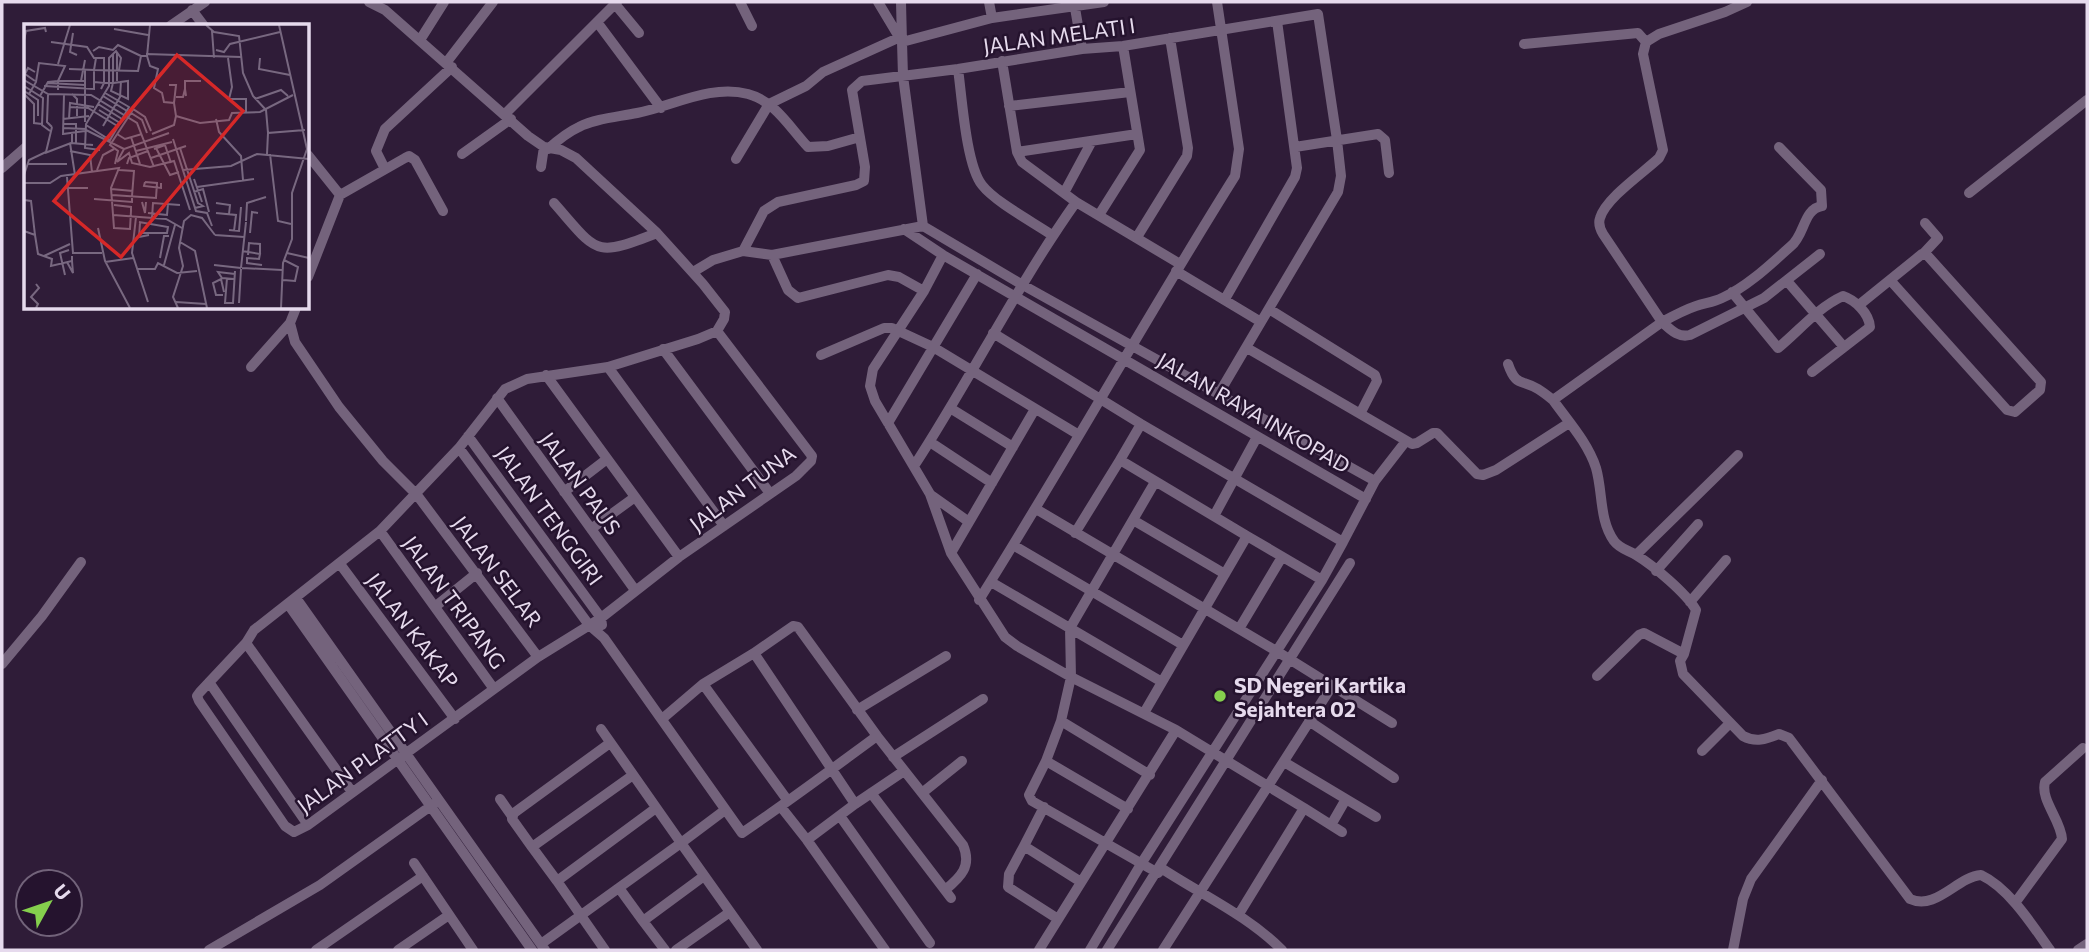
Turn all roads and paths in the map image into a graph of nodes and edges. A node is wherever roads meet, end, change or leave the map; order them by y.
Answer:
1 (205, 2) edge
2 (369, 2) edge
3 (444, 2) edge
4 (493, 2) edge
5 (740, 2) edge
6 (878, 2) edge
7 (901, 2) edge
8 (989, 2) edge
9 (1104, 2) edge
10 (1217, 2) edge
11 (1317, 2) edge
12 (1747, 2) edge
13 (616, 3) edge
14 (1074, 4) edge
15 (1031, 6) edge
16 (192, 10) junction
17 (1318, 14) junction
18 (992, 18) junction
19 (597, 22) junction
20 (1277, 22) junction
21 (173, 24) edge
22 (202, 24) edge
23 (752, 26) dead end
24 (1220, 31) junction
25 (639, 33) dead end
26 (1170, 38) junction
27 (900, 39) junction
28 (420, 40) junction
29 (1646, 42) junction
30 (1524, 44) dead end
31 (1123, 46) junction
32 (1082, 49) junction
33 (1002, 61) junction
34 (449, 65) junction
35 (958, 69) junction
36 (903, 76) junction
37 (1130, 92) junction
38 (2087, 100) edge
39 (769, 104) junction
40 (1009, 106) junction
41 (661, 108) junction
42 (508, 117) junction
43 (1137, 134) junction
44 (860, 137) junction
45 (1338, 139) junction
46 (1092, 141) junction
47 (1294, 147) junction
48 (1779, 147) dead end
49 (546, 148) junction
50 (24, 149) edge
51 (1017, 152) junction
52 (462, 154) dead end
53 (310, 158) edge
54 (736, 159) dead end
55 (541, 167) dead end
56 (2, 168) edge
57 (385, 169) junction
58 (1389, 173) dead end
59 (1969, 193) dead end
60 (1064, 194) junction
61 (340, 195) junction
62 (1076, 202) junction
63 (554, 203) dead end
64 (443, 211) dead end
65 (1099, 215) junction
66 (1926, 223) dead end
67 (923, 226) junction
68 (904, 229) junction
69 (657, 233) junction
70 (1052, 235) junction
71 (1137, 237) junction
72 (743, 251) junction
73 (1924, 253) junction
74 (1820, 254) dead end
75 (772, 255) junction
76 (943, 255) junction
77 (1178, 267) junction
78 (310, 272) edge
79 (693, 272) junction
80 (977, 274) junction
81 (1890, 280) junction
82 (1787, 281) junction
83 (1021, 284) junction
84 (923, 291) junction
85 (1732, 292) junction
86 (1015, 297) junction
87 (1225, 299) junction
88 (1859, 305) junction
89 (1269, 309) junction
90 (1745, 309) junction
91 (295, 310) edge
92 (1815, 314) junction
93 (1261, 322) junction
94 (1662, 322) junction
95 (290, 323) junction
96 (898, 330) junction
97 (718, 331) junction
98 (993, 333) junction
99 (1132, 344) junction
100 (933, 347) junction
101 (1844, 347) junction
102 (1247, 348) junction
103 (663, 349) junction
104 (821, 355) dead end
105 (1124, 358) junction
106 (1508, 364) dead end
107 (251, 367) dead end
108 (608, 367) junction
109 (972, 370) junction
110 (1812, 372) dead end
111 (546, 375) junction
112 (1218, 395) junction
113 (497, 398) junction
114 (1099, 399) junction
115 (1553, 400) junction
116 (950, 408) junction
117 (1035, 409) junction
118 (1361, 412) junction
119 (888, 423) junction
120 (1569, 424) junction
121 (1141, 425) junction
122 (1079, 435) junction
123 (468, 436) junction
124 (1257, 437) junction
125 (1406, 440) junction
126 (930, 442) junction
127 (1013, 447) junction
128 (459, 448) junction
129 (1738, 455) dead end
130 (607, 459) junction
131 (1120, 460) junction
132 (914, 466) junction
133 (1233, 478) junction
134 (1375, 481) junction
135 (1155, 482) junction
136 (992, 483) junction
137 (564, 492) junction
138 (769, 492) junction
139 (930, 494) junction
140 (416, 495) junction
141 (635, 497) junction
142 (1366, 499) junction
143 (1036, 509) junction
144 (1214, 516) junction
145 (1133, 520) junction
146 (969, 522) junction
147 (1698, 524) dead end
148 (724, 526) junction
149 (591, 529) junction
150 (380, 531) junction
151 (1075, 533) junction
152 (1247, 536) junction
153 (1343, 542) junction
154 (1013, 545) junction
155 (951, 553) junction
156 (1113, 555) junction
157 (1636, 555) junction
158 (1282, 556) junction
159 (679, 557) junction
160 (1726, 560) dead end
161 (81, 562) dead end
162 (1350, 563) dead end
163 (340, 564) junction
164 (1656, 571) junction
165 (477, 573) junction
166 (1225, 574) junction
167 (1322, 580) junction
168 (990, 582) junction
169 (635, 590) junction
170 (1091, 591) junction
171 (979, 600) junction
172 (292, 601) junction
173 (1690, 602) junction
174 (436, 606) junction
175 (1204, 608) junction
176 (601, 618) junction
177 (589, 625) junction
178 (1070, 628) junction
179 (1240, 629) junction
180 (604, 638) junction
181 (246, 643) junction
182 (1183, 645) junction
183 (1278, 652) junction
184 (754, 653) junction
185 (1684, 654) junction
186 (946, 656) dead end
187 (538, 657) junction
188 (1291, 660) junction
189 (2, 664) edge
190 (1597, 676) dead end
191 (1072, 677) junction
192 (209, 682) junction
193 (1163, 682) junction
194 (703, 684) junction
195 (1332, 686) junction
196 (494, 689) junction
197 (983, 699) dead end
198 (857, 710) junction
199 (1144, 713) junction
200 (455, 719) junction
201 (662, 719) junction
202 (1061, 721) junction
203 (1309, 721) junction
204 (1392, 723) dead end
205 (1730, 723) junction
206 (601, 730) dead end
207 (1176, 730) junction
208 (877, 736) junction
209 (610, 743) junction
210 (2086, 749) edge
211 (1702, 751) dead end
212 (402, 756) junction
213 (1220, 756) junction
214 (893, 757) junction
215 (962, 761) dead end
216 (1046, 761) junction
217 (1284, 762) junction
218 (832, 769) junction
219 (904, 771) junction
220 (633, 775) junction
221 (1150, 775) junction
222 (1394, 778) dead end
223 (1822, 780) junction
224 (1269, 785) junction
225 (352, 792) junction
226 (870, 793) junction
227 (922, 793) junction
228 (500, 799) dead end
229 (1346, 799) junction
230 (435, 803) junction
231 (784, 804) junction
232 (855, 804) junction
233 (1044, 807) junction
234 (656, 808) junction
235 (1128, 808) junction
236 (1304, 808) junction
237 (725, 810) junction
238 (512, 816) junction
239 (840, 816) junction
240 (1376, 817) dead end
241 (308, 825) junction
242 (1331, 825) junction
243 (1342, 832) dead end
244 (807, 840) junction
245 (681, 843) junction
246 (1106, 843) junction
247 (1024, 846) junction
248 (532, 847) junction
249 (414, 863) dead end
250 (1151, 869) junction
251 (423, 876) junction
252 (704, 876) junction
253 (557, 880) junction
254 (1081, 882) junction
255 (619, 888) junction
256 (1200, 893) junction
257 (2015, 903) junction
258 (730, 912) junction
259 (1239, 914) junction
260 (449, 915) junction
261 (581, 916) junction
262 (1058, 919) junction
263 (643, 920) junction
264 (930, 943) dead end
265 (2087, 944) edge
266 (330, 947) edge
267 (539, 948) edge
268 (753, 949) edge
269 (1041, 949) edge
270 (209, 950) edge
271 (316, 950) edge
272 (398, 950) edge
273 (472, 950) edge
274 (605, 950) edge
275 (665, 950) edge
276 (676, 950) edge
277 (885, 950) edge
278 (1090, 950) edge
279 (1107, 950) edge
280 (1163, 950) edge
281 (1282, 950) edge
282 (1733, 950) edge
283 (2050, 950) edge
284 (2078, 950) edge

1 - 16 street
2 - 28 street
3 - 28 street
4 - 34 street
5 - 23 street
6 - 27 street
7 - 27 street
8 - 18 street
9 - 14 street
10 - 24 street, JALAN RAYA INKOPAD
11 - 17 street
12 - 29 street
13 - 19 street
13 - 25 street
14 - 15 street
14 - 32 street
15 - 18 street
16 - 21 street
16 - 22 street
17 - 20 street, JALAN MELATI I
17 - 45 street
18 - 27 street
19 - 41 street
19 - 42 street
20 - 24 street, JALAN MELATI I
20 - 47 street
24 - 26 street, JALAN MELATI I
24 - 77 street, JALAN RAYA INKOPAD
26 - 31 street, JALAN MELATI I
26 - 71 street
27 - 36 street
27 - 39 street
28 - 34 street
29 - 30 street
29 - 94 street
31 - 32 street, JALAN MELATI I
31 - 37 street
32 - 33 street, JALAN MELATI I
33 - 35 street, JALAN MELATI I
33 - 40 street
34 - 42 street
34 - 57 street
35 - 36 street, JALAN MELATI I
35 - 70 street
36 - 44 street
36 - 67 street
37 - 40 street
37 - 43 street
38 - 59 street
39 - 41 street
39 - 44 street
39 - 54 street
40 - 51 street
41 - 49 street
42 - 49 street
42 - 52 street
43 - 46 street
43 - 65 street
44 - 72 street
45 - 47 street
45 - 58 street
45 - 89 street
46 - 51 street
46 - 60 street
47 - 87 street
48 - 85 street
49 - 55 street
49 - 69 street
50 - 56 street
51 - 60 street
53 - 61 street
57 - 61 street
57 - 64 street
60 - 62 street
61 - 78 street
62 - 65 street
62 - 70 street
63 - 69 street
65 - 71 street
66 - 73 street
67 - 68 street
67 - 83 street, JALAN RAYA INKOPAD
68 - 75 street
68 - 76 street, JALAN RAYA INKOPAD
69 - 79 street
70 - 83 street
71 - 77 street
72 - 75 street
72 - 79 street
73 - 81 street
73 - 81 street
74 - 82 street
75 - 84 street
76 - 80 street, JALAN RAYA INKOPAD
76 - 84 street
77 - 87 street
77 - 99 street, JALAN RAYA INKOPAD
79 - 97 street
80 - 86 street, JALAN RAYA INKOPAD
80 - 100 street
81 - 88 street
82 - 90 street
82 - 92 street
83 - 86 street
83 - 99 street, JALAN RAYA INKOPAD
84 - 96 street
85 - 90 street
85 - 94 street
86 - 98 street
86 - 105 street, JALAN RAYA INKOPAD
87 - 93 street
88 - 92 street
88 - 101 street
89 - 93 street
89 - 118 street
90 - 92 street
90 - 94 street
91 - 95 street
92 - 101 street
93 - 102 street
94 - 115 street
95 - 107 street
95 - 140 street, JALAN SELAR
96 - 100 street
96 - 104 street
96 - 119 street
97 - 103 street
97 - 138 street, JALAN TUNA
98 - 109 street
98 - 114 street
99 - 105 street, JALAN RAYA INKOPAD
99 - 112 street, JALAN RAYA INKOPAD
100 - 109 street
100 - 119 street
101 - 110 street
102 - 112 street
102 - 118 street
103 - 108 street
103 - 138 street
105 - 114 street, JALAN RAYA INKOPAD
105 - 124 street, JALAN RAYA INKOPAD
106 - 115 street
108 - 111 street
108 - 148 street
109 - 116 street
109 - 117 street
111 - 113 street
111 - 130 street
112 - 134 street, JALAN RAYA INKOPAD
113 - 123 street
113 - 137 street, JALAN PAUS
114 - 121 street
114 - 122 street, JALAN RAYA INKOPAD
115 - 120 street
116 - 126 street
116 - 127 street
117 - 122 street
117 - 127 street
118 - 125 street
119 - 132 street
120 - 125 street
120 - 157 street
121 - 131 street
121 - 133 street
122 - 143 street, JALAN RAYA INKOPAD
123 - 128 street
123 - 176 street, JALAN TENGGIRI
124 - 133 street
124 - 142 street, JALAN RAYA INKOPAD
125 - 134 street
126 - 132 street
126 - 136 street
127 - 136 street
128 - 140 street
128 - 177 street, JALAN TENGGIRI
129 - 157 street
130 - 137 street
130 - 141 street
131 - 135 street
131 - 151 street
132 - 139 street
133 - 144 street
133 - 153 street
134 - 142 street
135 - 144 street
135 - 145 street
136 - 146 street
137 - 149 street, JALAN PAUS
138 - 148 street, JALAN TUNA
139 - 146 street
139 - 155 street
140 - 150 street
140 - 165 street, JALAN SELAR
141 - 149 street
141 - 159 street
142 - 153 street
143 - 151 street
143 - 154 street, JALAN RAYA INKOPAD
144 - 152 street
145 - 156 street
145 - 166 street
146 - 155 street
147 - 164 street
148 - 159 street, JALAN TUNA
149 - 169 street, JALAN PAUS
150 - 163 street
150 - 174 street, JALAN TRIPANG
151 - 156 street
152 - 158 street
152 - 166 street
153 - 167 street
154 - 168 street, JALAN RAYA INKOPAD
154 - 170 street
155 - 171 street
156 - 170 street
156 - 175 street
157 - 164 street
158 - 167 street
158 - 179 street
159 - 169 street, JALAN TUNA
160 - 173 street
161 - 189 street
162 - 188 street
163 - 172 street
163 - 200 street, JALAN KAKAP
164 - 173 street
165 - 174 street
165 - 187 street, JALAN SELAR
166 - 175 street
167 - 183 street
168 - 171 street, JALAN RAYA INKOPAD
168 - 178 street
169 - 176 street, JALAN TUNA
170 - 178 street
170 - 182 street
171 - 191 street
172 - 181 street
172 - 212 street
173 - 185 street
174 - 196 street, JALAN TRIPANG
175 - 179 street
175 - 182 street
176 - 177 street, JALAN SELAR
176 - 180 street
177 - 180 street, JALAN TENGGIRI
177 - 187 street, JALAN SELAR
178 - 191 street
178 - 193 street
179 - 183 street
180 - 201 street
181 - 192 street
181 - 225 street
182 - 193 street
183 - 188 street
183 - 213 street
184 - 194 street
184 - 198 street
184 - 218 street
185 - 190 street
185 - 205 street
186 - 198 street
187 - 196 street
188 - 195 street
188 - 213 street
191 - 199 street
191 - 202 street
192 - 241 street
192 - 241 street, JALAN PLATTY I
193 - 199 street
194 - 201 street
194 - 231 street
195 - 203 street
195 - 204 street
196 - 200 street, JALAN TRIPANG
197 - 214 street
198 - 208 street
199 - 207 street
200 - 212 street, JALAN PLATTY I
201 - 237 street
202 - 216 street
202 - 221 street
203 - 217 street
203 - 222 street
205 - 211 street
205 - 223 street
206 - 209 street
207 - 213 street
207 - 221 street
208 - 214 street
208 - 218 street
209 - 220 street
209 - 238 street
210 - 257 street
212 - 225 street, JALAN PLATTY I
212 - 230 street
213 - 224 street
213 - 250 street
213 - 250 street
214 - 219 street
215 - 227 street
216 - 233 street
216 - 235 street
217 - 224 street
217 - 229 street
218 - 231 street
218 - 232 street
219 - 226 street
219 - 227 street
220 - 234 street
220 - 248 street
221 - 235 street
223 - 257 street
223 - 282 street
224 - 236 street
224 - 256 street
225 - 241 street, JALAN PLATTY I
226 - 227 street
226 - 232 street
228 - 238 street
229 - 240 street
229 - 242 street
230 - 267 street
230 - 270 street
231 - 237 street
231 - 244 street
232 - 239 street
233 - 246 street
233 - 247 street
234 - 245 street
234 - 253 street
235 - 246 street
236 - 242 street
236 - 259 street
237 - 245 street
238 - 248 street
239 - 244 street
239 - 264 street
242 - 243 street
244 - 277 street
245 - 252 street
245 - 255 street
246 - 250 street
246 - 254 street
247 - 254 street
247 - 262 street
248 - 253 street
249 - 251 street
250 - 256 street
250 - 278 street
250 - 279 street
251 - 260 street
251 - 266 street
252 - 258 street
252 - 263 street
253 - 261 street
254 - 262 street
255 - 261 street
255 - 263 street
256 - 259 street
256 - 280 street
257 - 283 street
258 - 268 street
258 - 276 street
259 - 281 street
260 - 272 street
260 - 273 street
261 - 267 street
261 - 274 street
262 - 269 street
263 - 275 street
265 - 284 street
266 - 271 street

